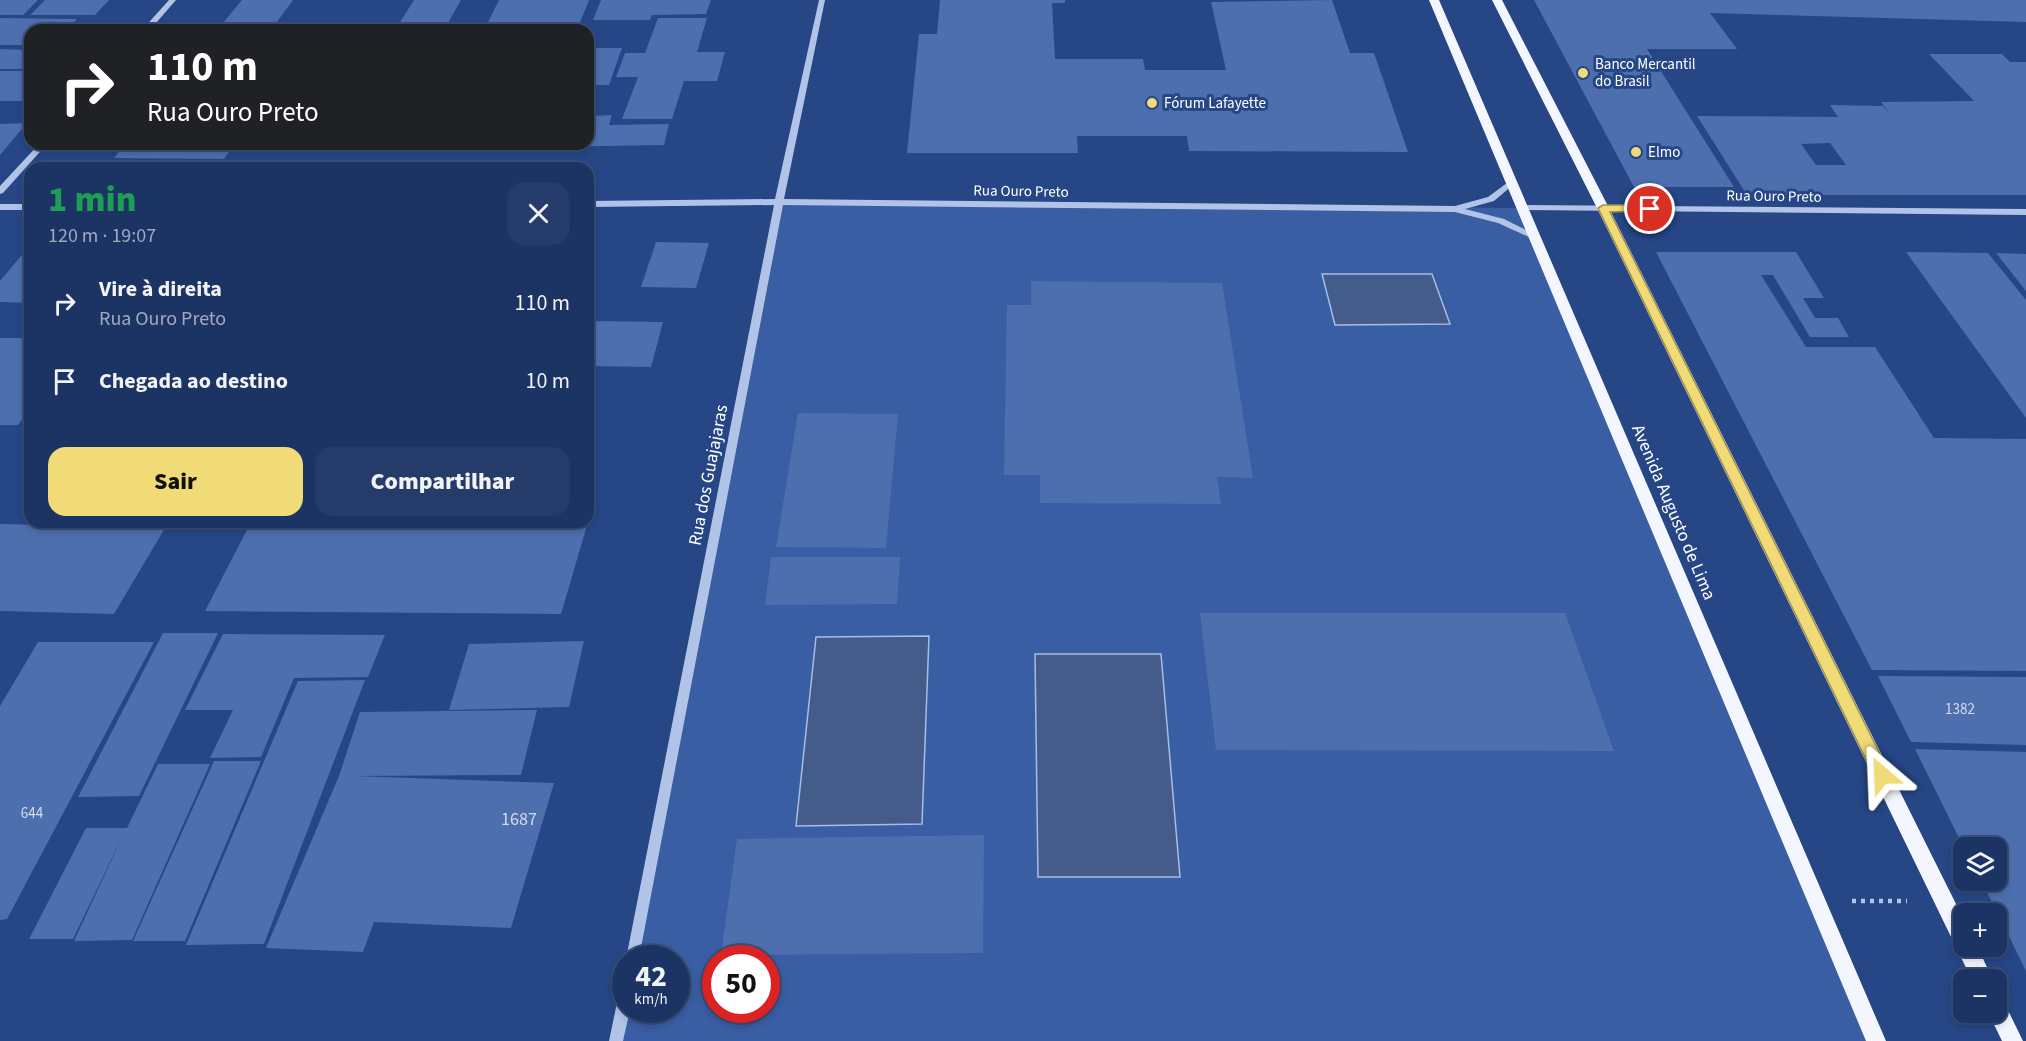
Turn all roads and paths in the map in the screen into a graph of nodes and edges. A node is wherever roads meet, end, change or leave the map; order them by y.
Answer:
1 (173, 0) edge
2 (822, 0) edge
3 (1434, 0) edge
4 (1497, 0) edge
5 (151, 24) edge
6 (38, 150) edge
7 (27, 162) edge
8 (24, 165) edge
9 (1511, 182) junction
10 (0, 191) edge
11 (779, 202) junction
12 (594, 204) edge
13 (0, 207) edge
14 (24, 207) edge
15 (1522, 208) junction
16 (1603, 208) junction
17 (1455, 209) junction
18 (2026, 212) edge
19 (1534, 236) junction
20 (1815, 901) junction
21 (1944, 901) junction
22 (1953, 919) edge
23 (635, 945) edge
24 (620, 1023) edge
25 (2004, 1023) edge
26 (616, 1041) edge
27 (1876, 1041) edge
28 (2013, 1041) edge

1 - 5 street
2 - 11 street, Rua dos Guajajaras
3 - 9 main road, Avenida Augusto de Lima
4 - 16 main road
6 - 7 street
8 - 10 street
9 - 15 main road, Avenida Augusto de Lima
9 - 17 street, Rua Ouro Preto
11 - 12 street, Rua Ouro Preto
11 - 17 street, Rua Ouro Preto
11 - 23 street, Rua dos Guajajaras
13 - 14 street
15 - 16 street, Rua Ouro Preto
15 - 19 main road, Avenida Augusto de Lima
16 - 18 street, Rua Ouro Preto
16 - 21 main road
17 - 19 street, Rua Ouro Preto
19 - 20 main road, Avenida Augusto de Lima
20 - 21 path
20 - 27 main road, Avenida Augusto de Lima
21 - 22 main road
24 - 26 street
25 - 28 main road

